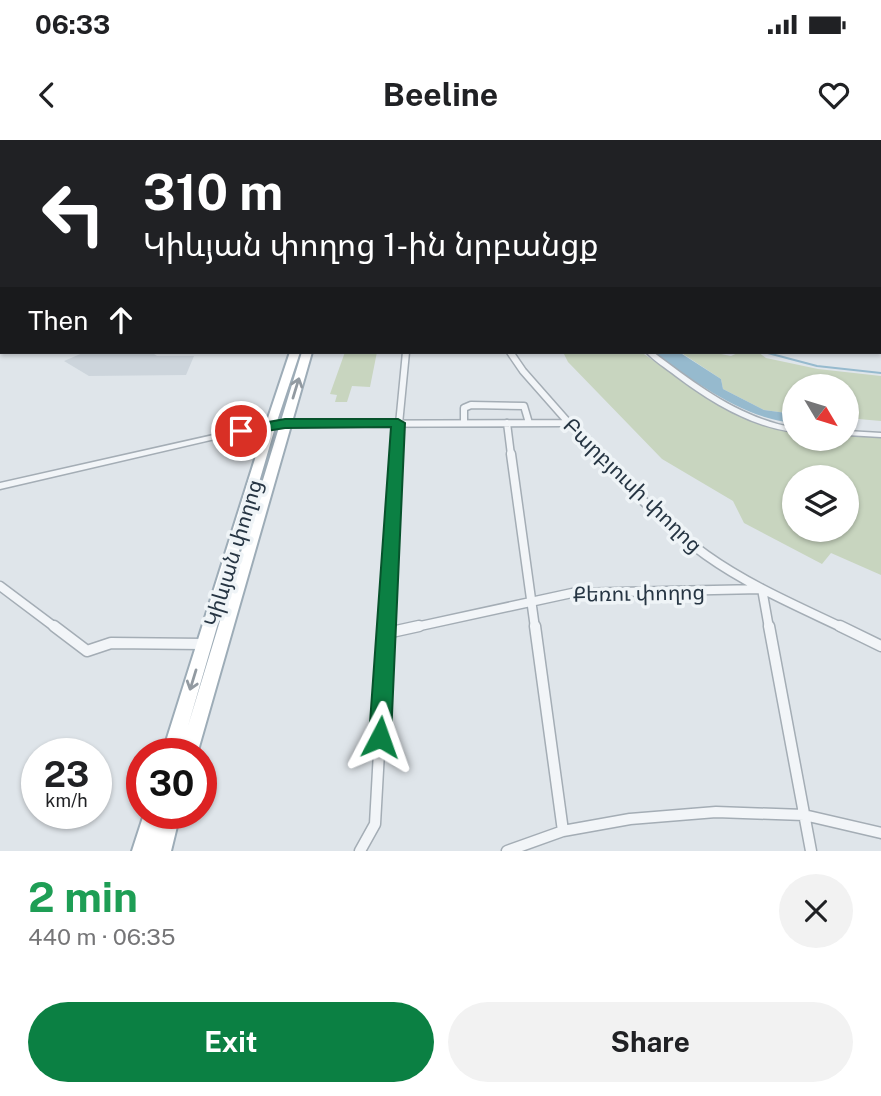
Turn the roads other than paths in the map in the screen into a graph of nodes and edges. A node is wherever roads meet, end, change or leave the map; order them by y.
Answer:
1 (295, 354) edge
2 (306, 354) edge
3 (406, 354) edge
4 (511, 354) edge
5 (652, 354) edge
6 (398, 423) junction
7 (464, 423) junction
8 (507, 423) junction
9 (529, 423) junction
10 (566, 423) junction
11 (278, 424) junction
12 (782, 427) edge
13 (859, 434) edge
14 (881, 435) edge
15 (0, 486) edge
16 (234, 568) junction
17 (0, 586) edge
18 (762, 589) junction
19 (531, 602) junction
20 (387, 633) junction
21 (204, 645) junction
22 (881, 646) edge
23 (176, 738) edge
24 (192, 738) edge
25 (804, 816) junction
26 (149, 829) edge
27 (168, 829) edge
28 (563, 831) junction
29 (881, 832) edge
30 (142, 851) edge
31 (161, 851) edge
32 (360, 851) edge
33 (507, 851) edge
34 (811, 851) edge

1 - 11 main road, Կիևյան փողոց
11 -> 2 main road, Կիևյան փողոց
3 - 6 street
4 - 10 street, Բարբյուսի փողոց
5 - 12 street
6 - 7 street
6 - 11 street
6 - 20 street
7 - 8 street
7 - 9 street
8 - 9 street
8 - 19 street
9 - 10 street
10 - 18 street, Բարբյուսի փողոց
11 - 15 street
11 - 16 main road, Կիևյան փողոց
13 - 14 street
16 - 21 main road, Կիևյան փողոց
16 - 24 main road, Կիևյան փողոց
17 - 21 street
18 - 19 street, Քեռու փողոց
18 - 22 street
18 - 25 street
19 - 20 street, Քեռու փողոց
19 - 28 street
20 - 32 street
21 -> 23 main road, Կիևյան փողոց
25 - 28 street
25 - 29 street
25 - 34 street
26 - 30 main road
27 - 31 main road
28 - 33 street

